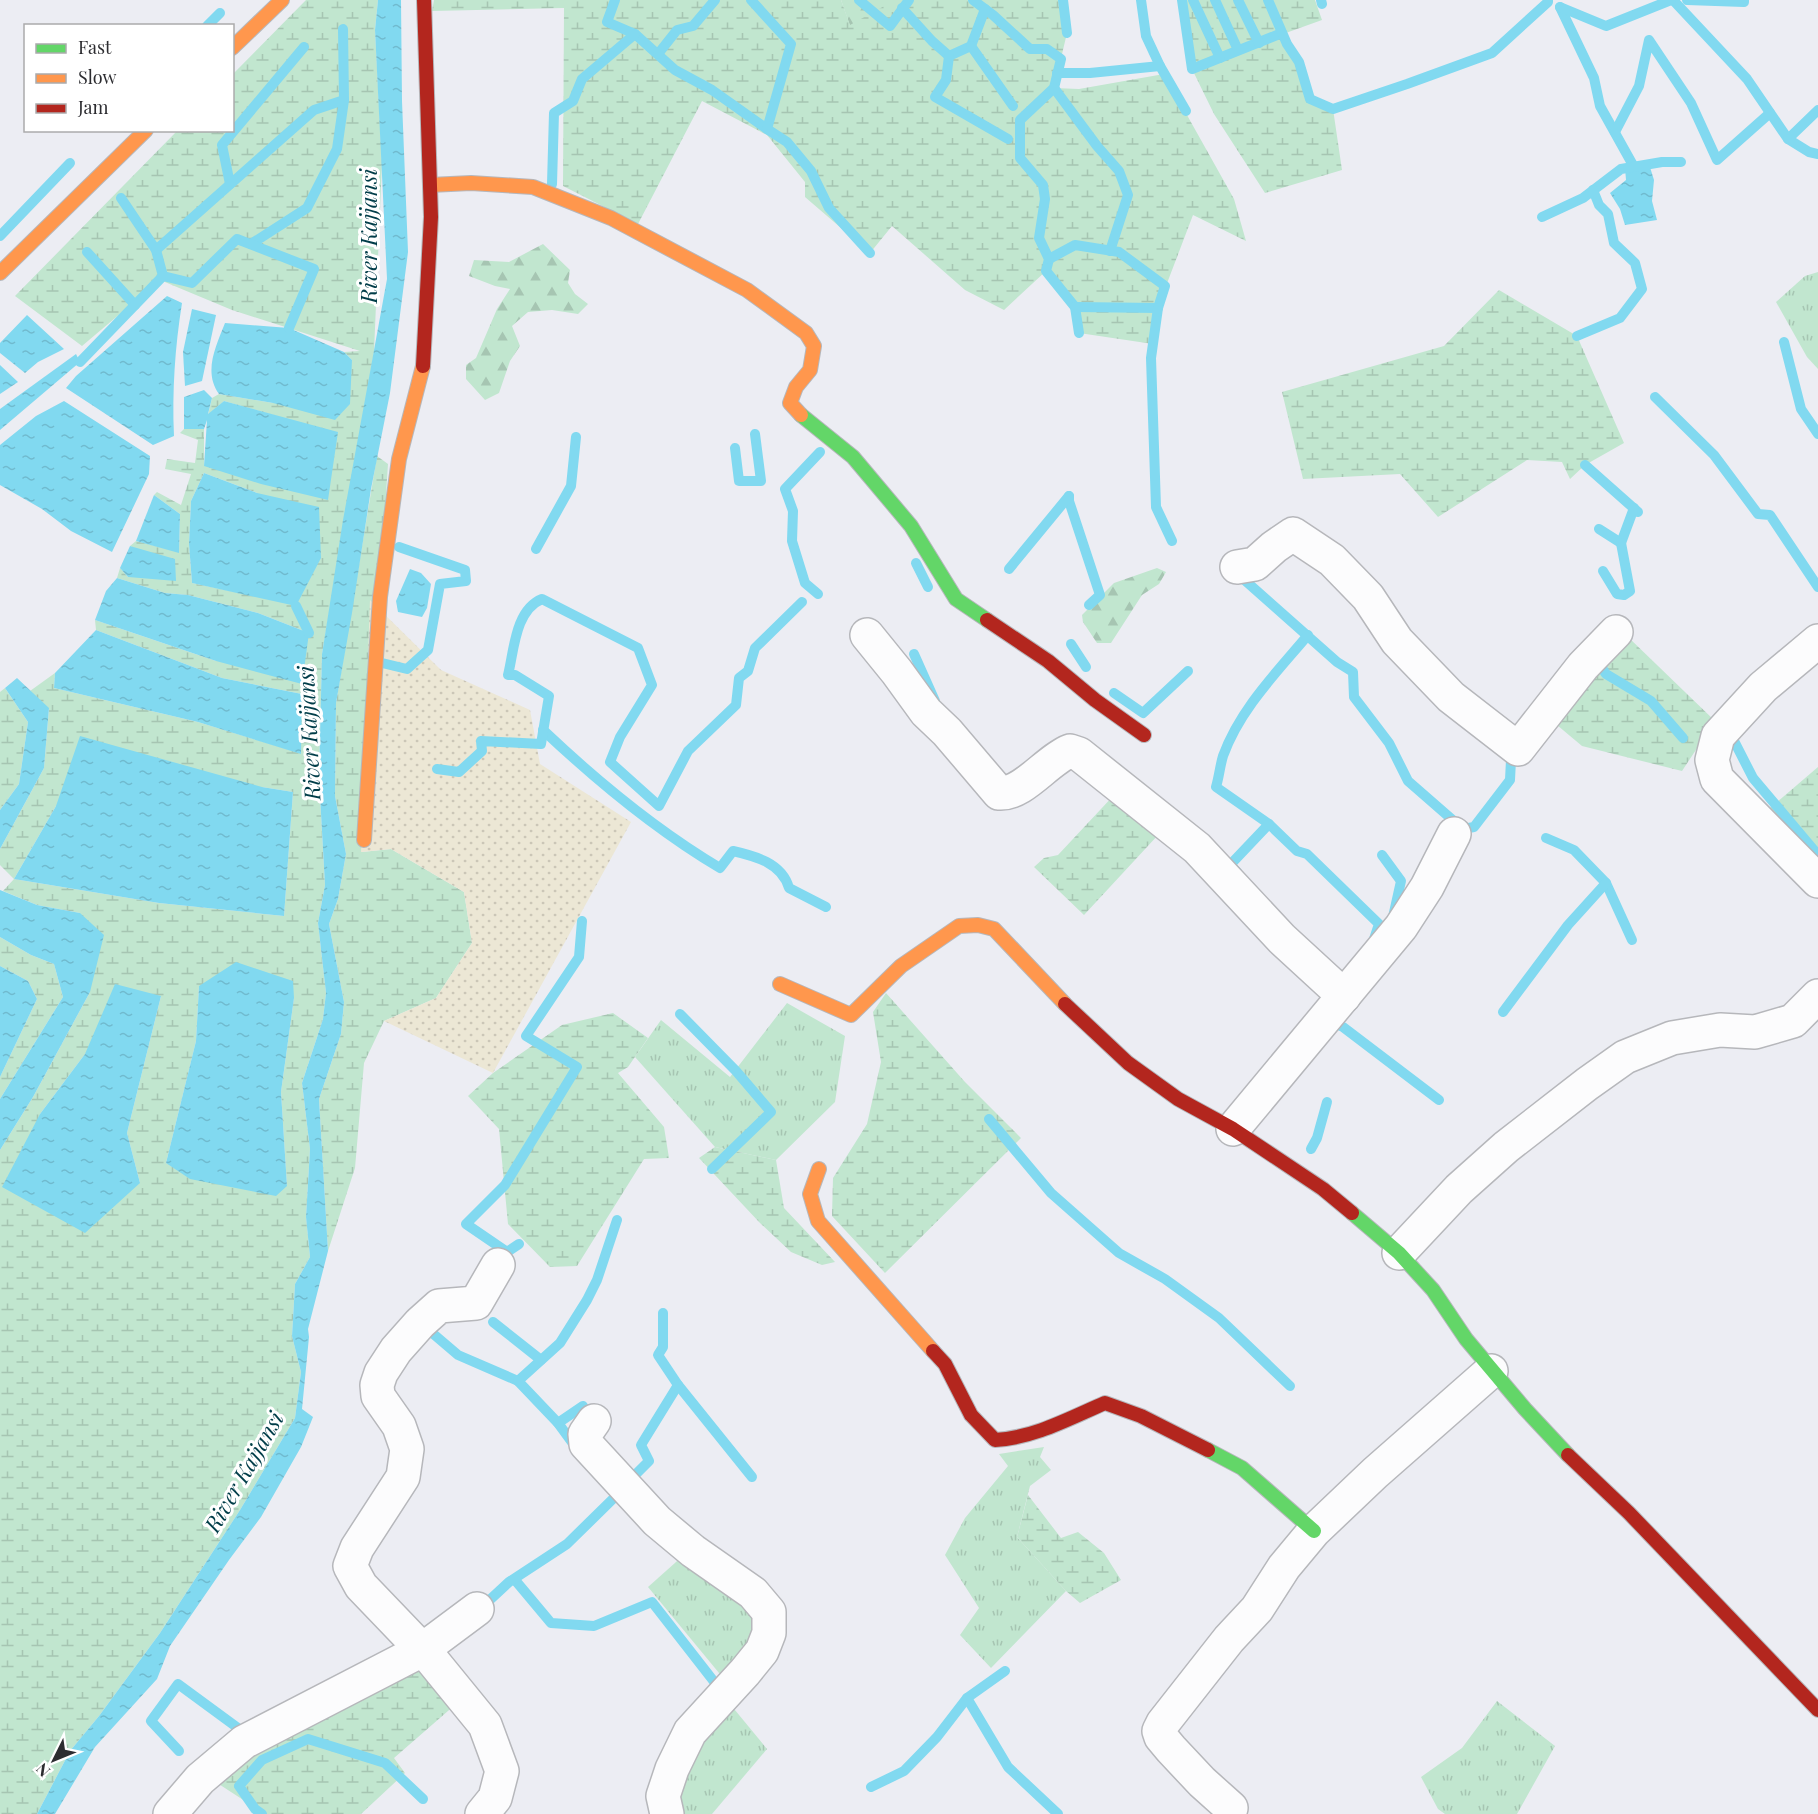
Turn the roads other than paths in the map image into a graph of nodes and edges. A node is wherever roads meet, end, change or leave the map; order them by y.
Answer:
1 (282, 0) edge
2 (424, 0) edge
3 (234, 46) edge
4 (144, 132) edge
5 (430, 184) junction
6 (0, 273) edge
7 (1237, 567) dead end
8 (1616, 632) dead end
9 (867, 635) dead end
10 (1818, 641) edge
11 (1144, 735) dead end
12 (1454, 834) dead end
13 (364, 840) dead end
14 (1818, 881) edge
15 (780, 984) dead end
16 (1344, 996) junction
17 (1818, 996) edge
18 (1233, 1129) junction
19 (819, 1169) dead end
20 (1399, 1253) junction
21 (498, 1265) dead end
22 (1491, 1371) junction
23 (594, 1421) dead end
24 (1314, 1531) junction
25 (477, 1609) dead end
26 (422, 1650) junction
27 (1818, 1710) edge
28 (1231, 1808) dead end
29 (171, 1814) edge
30 (482, 1814) edge
31 (667, 1814) edge

1 - 3 street
2 - 5 street
4 - 6 street
5 - 11 street
5 - 13 street
7 - 8 street
9 - 16 street
10 - 14 street
12 - 16 street
15 - 18 street
16 - 18 street
17 - 20 street
18 - 20 street
19 - 24 street
20 - 22 street
21 - 26 street
22 - 24 street
22 - 27 street
23 - 31 street
24 - 28 street
25 - 26 street
26 - 29 street
26 - 30 street

